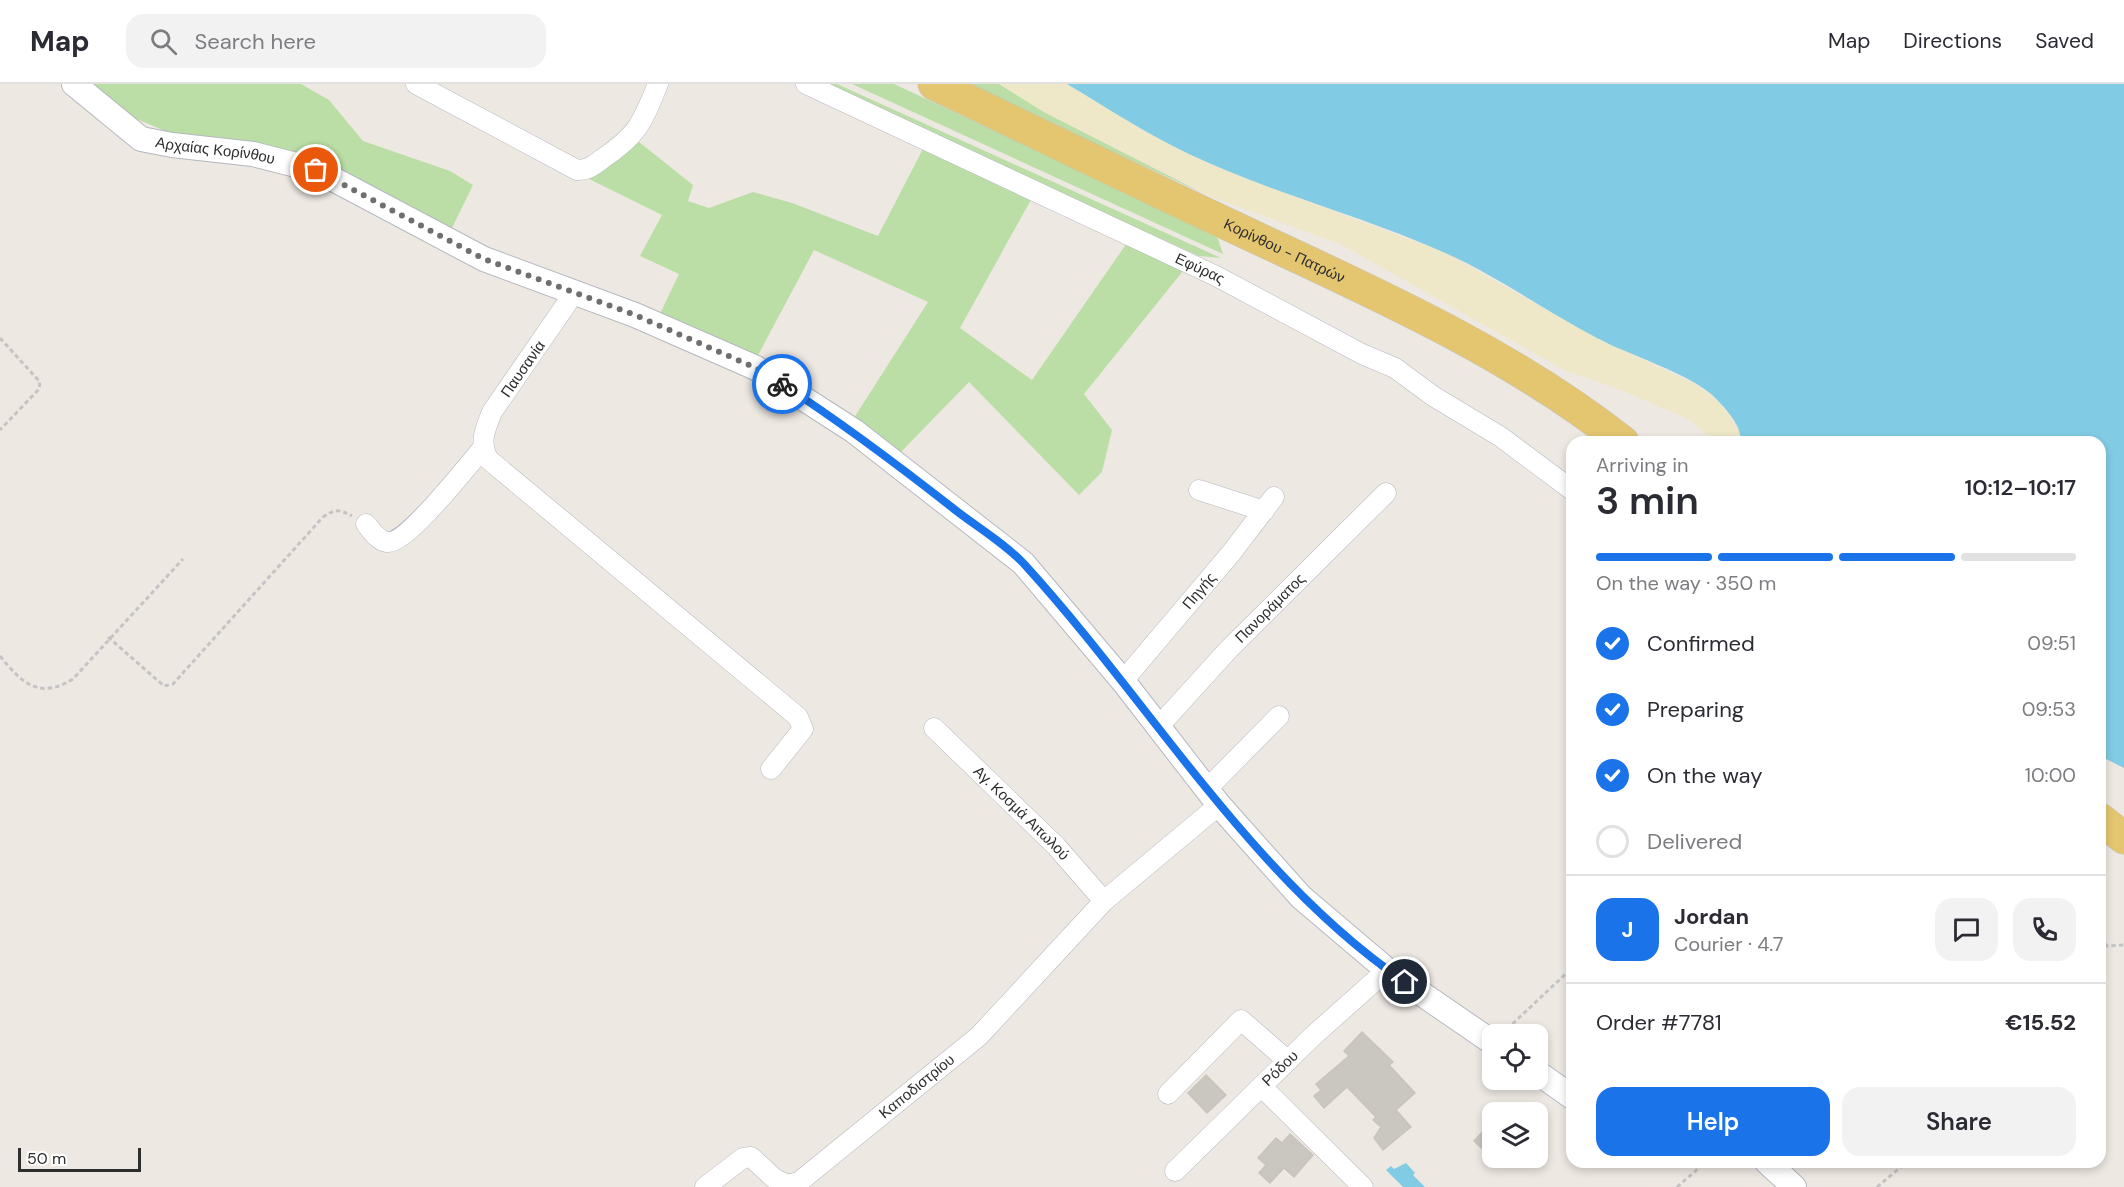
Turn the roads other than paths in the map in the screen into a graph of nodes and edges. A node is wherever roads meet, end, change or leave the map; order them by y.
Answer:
1 (74, 84) edge
2 (416, 84) edge
3 (658, 84) edge
4 (806, 84) edge
5 (934, 84) edge
6 (574, 293) junction
7 (1615, 436) edge
8 (482, 448) junction
9 (1566, 486) edge
10 (1199, 490) dead end
11 (1386, 493) dead end
12 (366, 524) road end
13 (1123, 681) junction
14 (1279, 716) dead end
15 (1159, 726) junction
16 (934, 728) dead end
17 (771, 769) dead end
18 (1214, 796) junction
19 (2106, 824) edge
20 (2124, 838) edge
21 (1104, 901) junction
22 (1388, 970) junction
23 (1482, 1035) edge
24 (1288, 1061) junction
25 (1548, 1081) edge
26 (1262, 1087) junction
27 (1566, 1093) edge
28 (1168, 1094) dead end
29 (1773, 1168) edge
30 (1175, 1171) dead end
31 (705, 1187) edge
32 (1363, 1187) edge
33 (1794, 1187) edge

1 - 6 street, Αρχαίας Κορίνθου
2 - 3 street
4 - 9 street, Εφύρας
5 - 7 main road, Κορίνθου - Πατρών
6 - 8 street, Παυσανία
6 - 13 street, Αρχαίας Κορίνθου
8 - 12 street
8 - 17 street
10 - 13 street, Πηγής
11 - 15 street, Πανοράματος
13 - 15 street, Αρχαίας Κορίνθου
14 - 18 street
15 - 18 street, Αρχαίας Κορίνθου
16 - 21 street, Αγ. Κοσμά Αιτωλού
18 - 21 street
18 - 22 street, Αρχαίας Κορίνθου
19 - 20 main road
21 - 31 street, Καποδιστρίου
22 - 23 street, Αρχαίας Κορίνθου
22 - 24 street, Ρόδου
24 - 26 street, Ρόδου
24 - 28 street
25 - 27 street
26 - 30 street, Ρόδου
26 - 32 street
29 - 33 street

